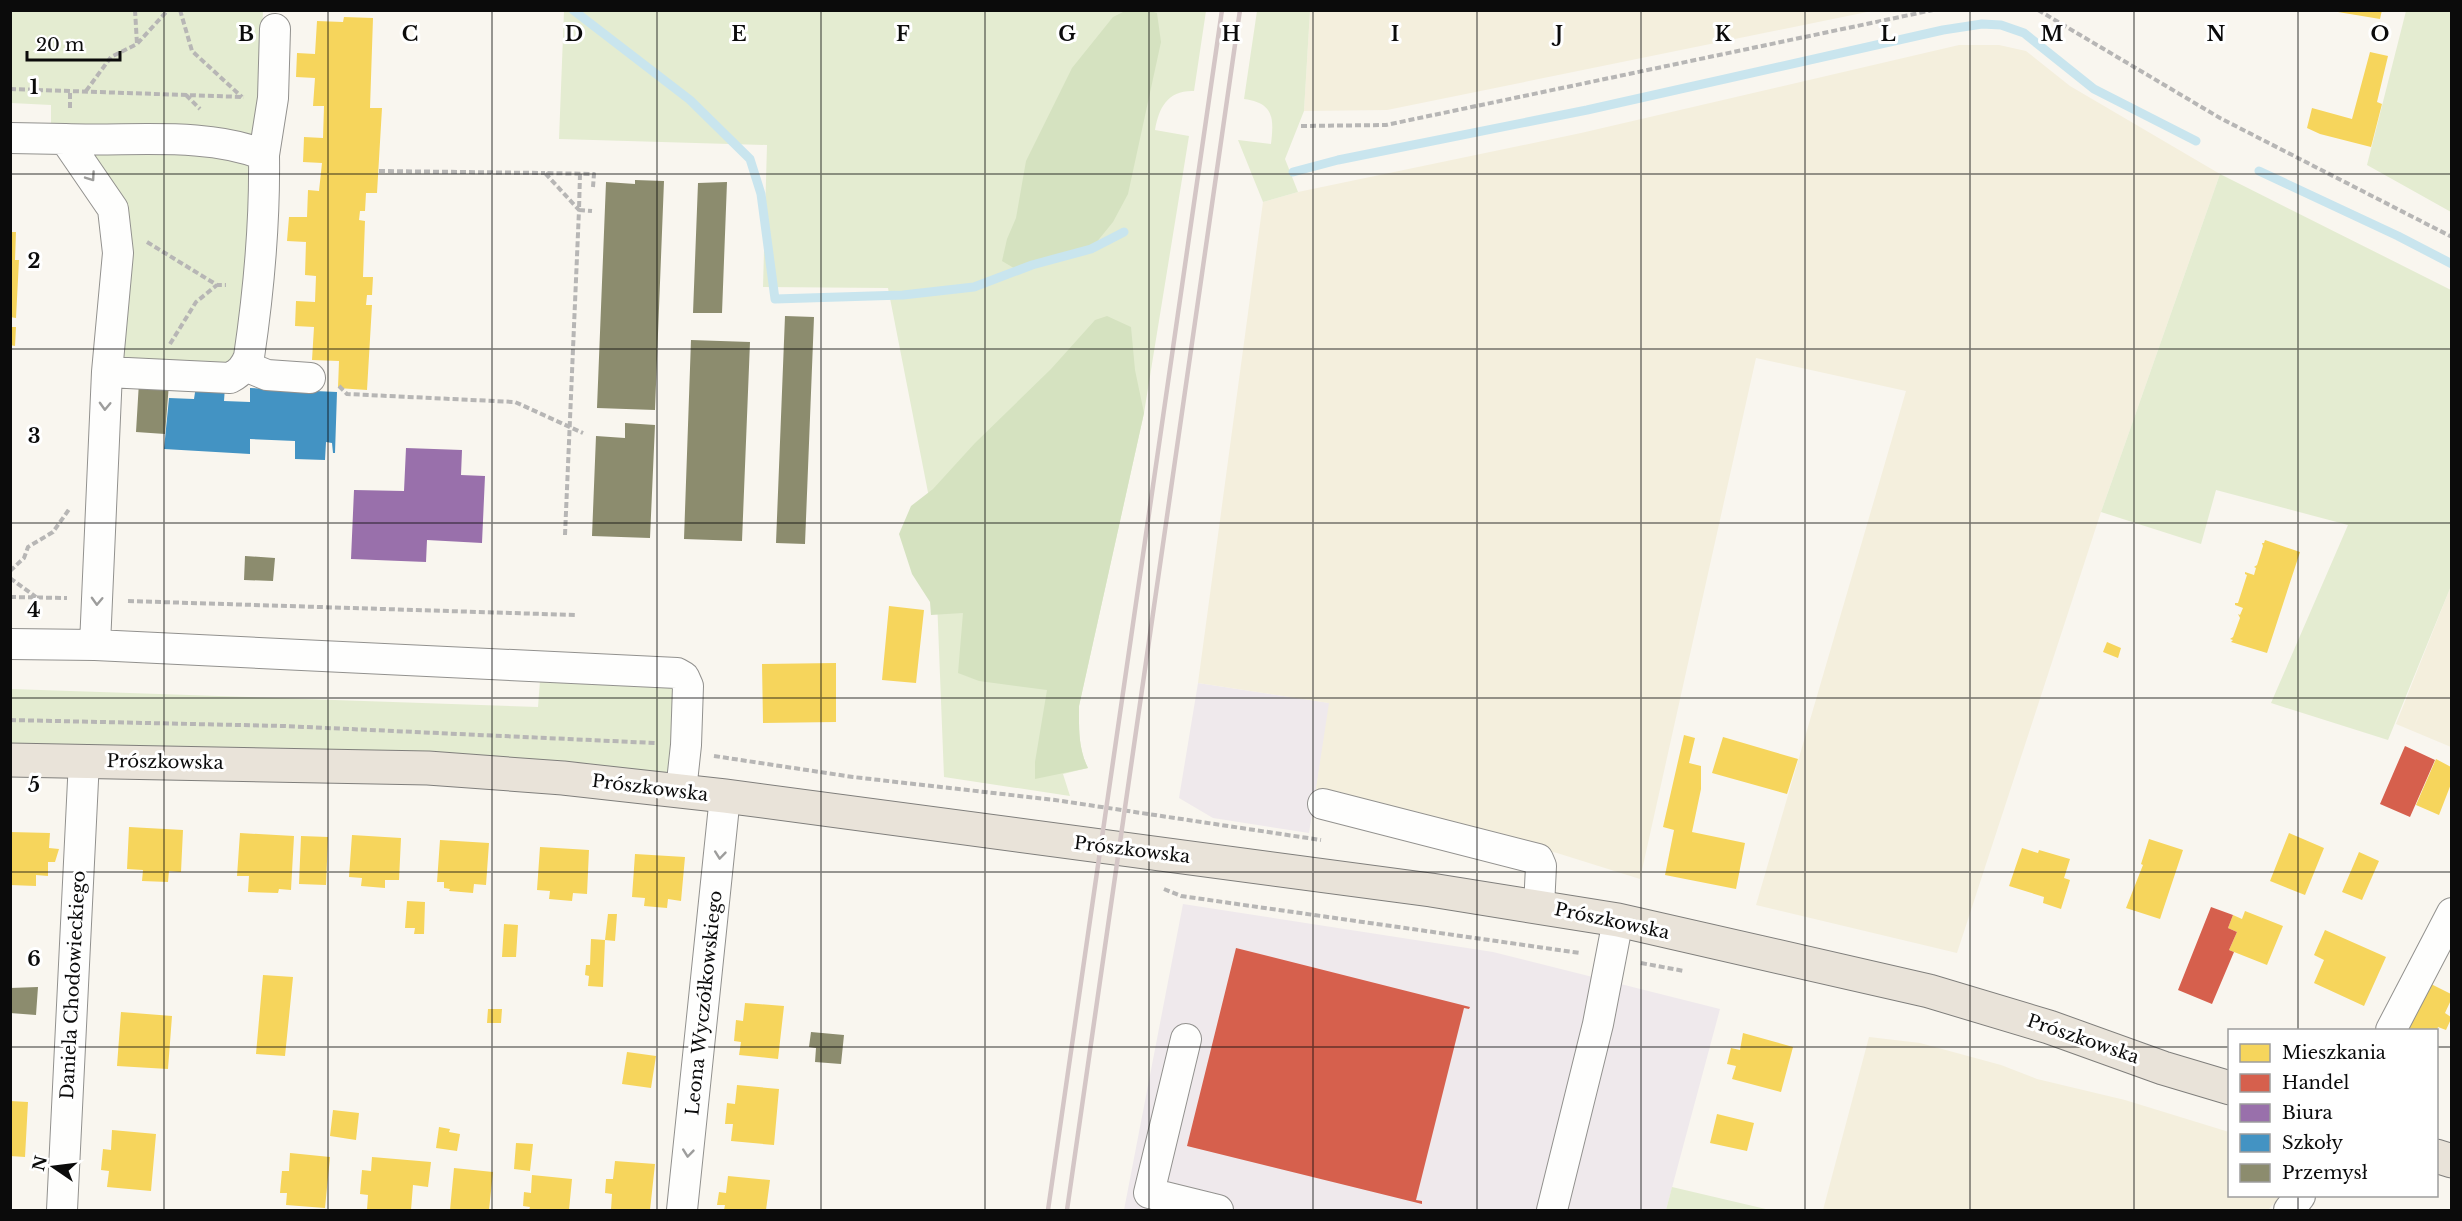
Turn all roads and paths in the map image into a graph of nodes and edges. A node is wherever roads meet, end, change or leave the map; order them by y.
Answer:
1 (135, 10) edge
2 (168, 10) edge
3 (180, 10) edge
4 (1933, 10) edge
5 (2038, 10) edge
6 (275, 29) dead end
7 (137, 44) junction
8 (10, 89) edge
9 (86, 91) junction
10 (243, 97) junction
11 (273, 98) junction
12 (1301, 126) dead end
13 (10, 138) edge
14 (65, 139) junction
15 (264, 154) junction
16 (379, 171) dead end
17 (545, 173) junction
18 (580, 174) junction
19 (593, 187) dead end
20 (579, 210) junction
21 (592, 211) dead end
22 (115, 222) junction
23 (2451, 237) edge
24 (260, 282) junction
25 (217, 285) junction
26 (245, 366) junction
27 (107, 372) junction
28 (150, 374) junction
29 (310, 378) joint
30 (568, 426) junction
31 (583, 433) dead end
32 (102, 478) junction
33 (565, 535) dead end
34 (10, 571) edge
35 (10, 578) edge
36 (10, 597) edge
37 (37, 597) junction
38 (97, 599) junction
39 (575, 615) dead end
40 (10, 644) edge
41 (95, 645) junction
42 (10, 760) edge
43 (84, 760) junction
44 (681, 792) junction
45 (725, 796) junction
46 (1323, 804) dead end
47 (1157, 886) dead end
48 (1539, 907) junction
49 (2451, 912) edge
50 (1618, 920) junction
51 (1611, 958) junction
52 (1693, 973) dead end
53 (2392, 1029) edge
54 (1186, 1039) dead end
55 (2228, 1088) edge
56 (2299, 1197) edge
57 (62, 1210) edge
58 (682, 1210) edge
59 (1218, 1210) edge
60 (1552, 1210) edge
61 (2289, 1210) edge

1 - 7 path
2 - 7 path
3 - 10 path
4 - 12 path
5 - 23 path
6 - 11 street
7 - 9 path
8 - 9 path
9 - 10 path
10 - 11 path
11 - 15 street
13 - 14 street
14 - 15 street
14 -> 22 street
15 - 24 street
16 - 17 path
17 - 18 path
17 - 20 path
18 - 19 path
18 - 20 path
20 - 21 path
20 - 30 path
22 - 25 path
22 - 27 street
24 - 25 path
24 - 26 street
25 - 28 path
26 - 28 street
26 - 29 street
27 - 28 street
27 -> 32 street
29 - 30 path
30 - 31 path
30 - 33 path
32 - 34 path
32 - 38 street
35 - 37 path
36 - 37 path
37 - 38 path
38 - 39 path
38 -> 41 street
40 - 41 street
41 - 44 street
42 - 43 main road, Prószkowska
43 - 44 main road, Prószkowska
43 - 57 street, Daniela Chodowieckiego
44 - 45 main road, Prószkowska
45 - 48 main road, Prószkowska
45 -> 58 street, Leona Wyczółkowskiego
46 - 48 street
47 - 51 path
48 - 50 main road, Prószkowska
49 - 53 street
50 - 51 street
50 - 55 main road, Prószkowska
51 - 52 path
51 - 60 street
54 - 59 street
56 - 61 street

